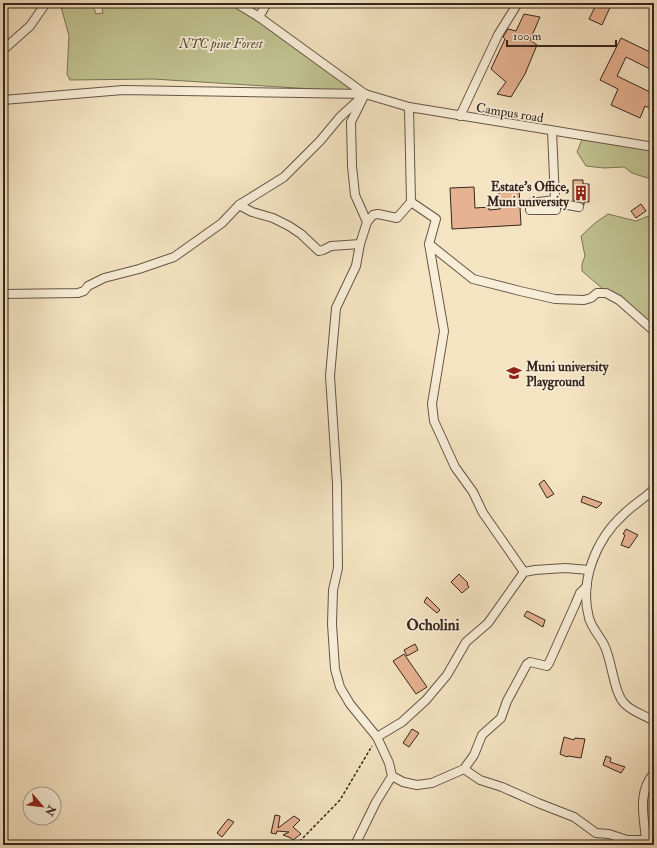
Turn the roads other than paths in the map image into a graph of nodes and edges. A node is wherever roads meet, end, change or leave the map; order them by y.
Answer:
1 (46, 3) edge
2 (236, 3) edge
3 (267, 3) edge
4 (518, 3) edge
5 (259, 17) junction
6 (3, 50) edge
7 (364, 94) junction
8 (3, 100) edge
9 (409, 107) junction
10 (460, 116) junction
11 (552, 131) junction
12 (654, 147) edge
13 (411, 202) junction
14 (239, 205) junction
15 (579, 207) dead end
16 (367, 222) junction
17 (360, 244) junction
18 (429, 244) junction
19 (3, 294) edge
20 (654, 331) edge
21 (654, 489) edge
22 (589, 570) junction
23 (524, 572) junction
24 (587, 586) junction
25 (654, 721) edge
26 (377, 737) junction
27 (464, 769) junction
28 (654, 773) edge
29 (392, 776) junction
30 (645, 843) edge
31 (355, 845) edge

1 - 6 street
2 - 5 street
3 - 5 street
4 - 10 street
5 - 7 street
7 - 8 street
7 - 9 street, Campus road
7 - 14 street
7 - 16 street
9 - 10 street, Campus road
9 - 13 street
10 - 11 street, Campus road
11 - 12 street, Campus road
11 - 15 street
13 - 16 street
13 - 18 street
14 - 17 street
14 - 19 street
16 - 17 street
17 - 26 street
18 - 20 street
18 - 23 street
21 - 22 street
22 - 23 street
22 - 24 street
23 - 26 street
24 - 25 street
24 - 27 street
26 - 29 street
27 - 29 street
27 - 30 street
28 - 30 street
29 - 31 street

